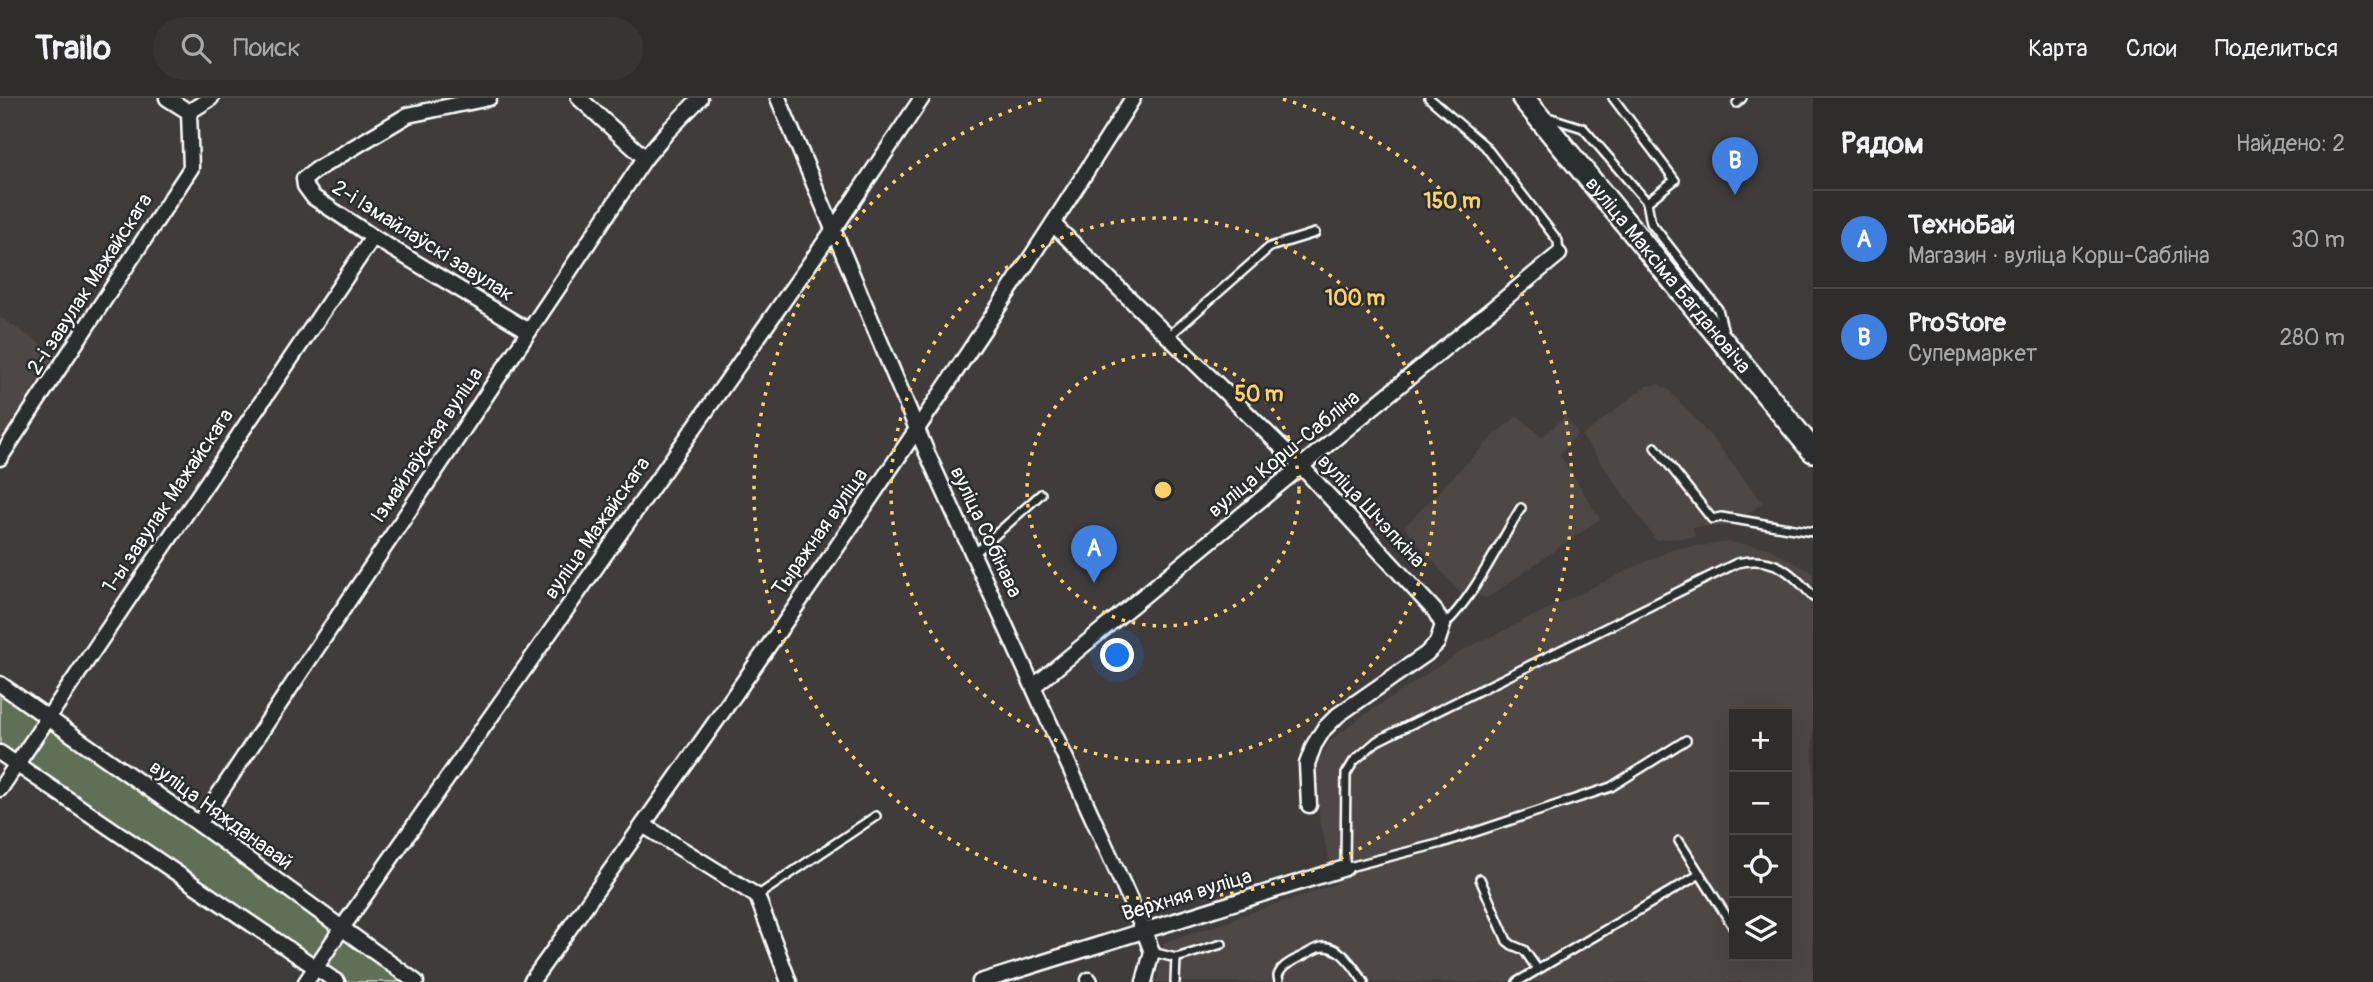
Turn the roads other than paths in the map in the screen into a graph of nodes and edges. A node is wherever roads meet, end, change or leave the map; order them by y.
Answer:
1 (167, 98) edge
2 (211, 98) edge
3 (489, 98) edge
4 (579, 98) edge
5 (700, 98) edge
6 (778, 98) edge
7 (922, 98) edge
8 (1133, 98) edge
9 (1429, 98) edge
10 (1613, 98) edge
11 (1530, 106) edge
12 (189, 112) junction
13 (645, 158) junction
14 (1647, 202) junction
15 (1053, 224) junction
16 (834, 229) junction
17 (1315, 233) dead end
18 (373, 237) junction
19 (1559, 254) joint
20 (529, 331) junction
21 (1169, 337) junction
22 (1730, 350) junction
23 (917, 429) junction
24 (1655, 447) dead end
25 (1813, 452) edge
26 (0, 458) edge
27 (1302, 467) junction
28 (1041, 494) dead end
29 (1521, 508) dead end
30 (1813, 531) edge
31 (973, 555) junction
32 (1813, 597) edge
33 (1443, 625) junction
34 (0, 684) edge
35 (1034, 686) junction
36 (47, 717) junction
37 (1686, 740) dead end
38 (0, 753) edge
39 (17, 764) junction
40 (0, 789) edge
41 (1309, 805) dead end
42 (876, 816) dead end
43 (199, 824) junction
44 (643, 825) junction
45 (1679, 841) dead end
46 (1345, 868) junction
47 (1700, 874) junction
48 (1480, 878) dead end
49 (757, 896) junction
50 (1729, 922) edge
51 (342, 928) junction
52 (1144, 931) junction
53 (1222, 944) dead end
54 (1152, 952) junction
55 (1176, 958) junction
56 (314, 968) junction
57 (1538, 970) junction
58 (306, 982) edge
59 (337, 982) edge
60 (416, 982) edge
61 (531, 982) edge
62 (789, 982) edge
63 (980, 982) edge
64 (1144, 982) edge
65 (1175, 982) edge
66 (1279, 982) edge
67 (1364, 982) edge
68 (1517, 982) edge

1 - 12 street
2 - 12 street
3 - 18 street, 2-і Ізмайлаўскі завулак
4 - 13 street
5 - 13 street, Ізмайлаўская вуліца
6 - 16 street, вуліца Собінава
7 - 16 street, вуліца Мажайскага
8 - 15 street, Тыражная вуліца
9 - 19 lane
10 - 14 lane
11 - 14 lane
11 - 22 main road, вуліца Максіма Багдановіча
12 - 26 street, 2-і завулак Мажайскага
13 - 20 street, Ізмайлаўская вуліца
14 - 22 lane
15 - 21 street, вуліца Шчэпкіна
15 - 23 street, Тыражная вуліца
16 - 23 street, вуліца Собінава
16 - 51 street, вуліца Мажайскага
17 - 21 lane
18 - 20 street, 2-і Ізмайлаўскі завулак
18 - 36 street, 1-ы завулак Мажайскага
19 - 27 street, вуліца Корш-Сабліна
20 - 43 street, Ізмайлаўская вуліца
21 - 27 street, вуліца Шчэпкіна
22 - 25 main road, вуліца Максіма Багдановіча
23 - 31 street, вуліца Собінава
23 - 44 street, Тыражная вуліца
24 - 30 lane
27 - 33 street, вуліца Шчэпкіна
27 - 35 street, вуліца Корш-Сабліна
28 - 31 lane
29 - 33 lane
31 - 35 street, вуліца Собінава
32 - 46 lane
33 - 41 street
34 - 36 street, вуліца Няжданавай
35 - 52 street, вуліца Собінава
36 - 39 street, 1-ы завулак Мажайскага
36 - 43 street, вуліца Няжданавай
37 - 46 lane, Верхняя вуліца
38 - 39 street
39 - 40 street, 1-ы завулак Мажайскага
39 - 56 street
42 - 49 lane
43 - 51 street, вуліца Няжданавай
44 - 49 street
44 - 61 street, Тыражная вуліца
45 - 47 lane
46 - 52 street, Верхняя вуліца
47 - 50 lane
47 - 57 lane
48 - 57 lane
49 - 62 street
51 - 56 street, вуліца Мажайскага
51 - 60 street, вуліца Няжданавай
52 - 54 street, вуліца Собінава
52 - 63 street, Верхняя вуліца
53 - 55 lane
54 - 55 lane
54 - 64 street
55 - 65 lane
56 - 58 street, вуліца Мажайскага
56 - 59 street
57 - 68 lane
66 - 67 lane

